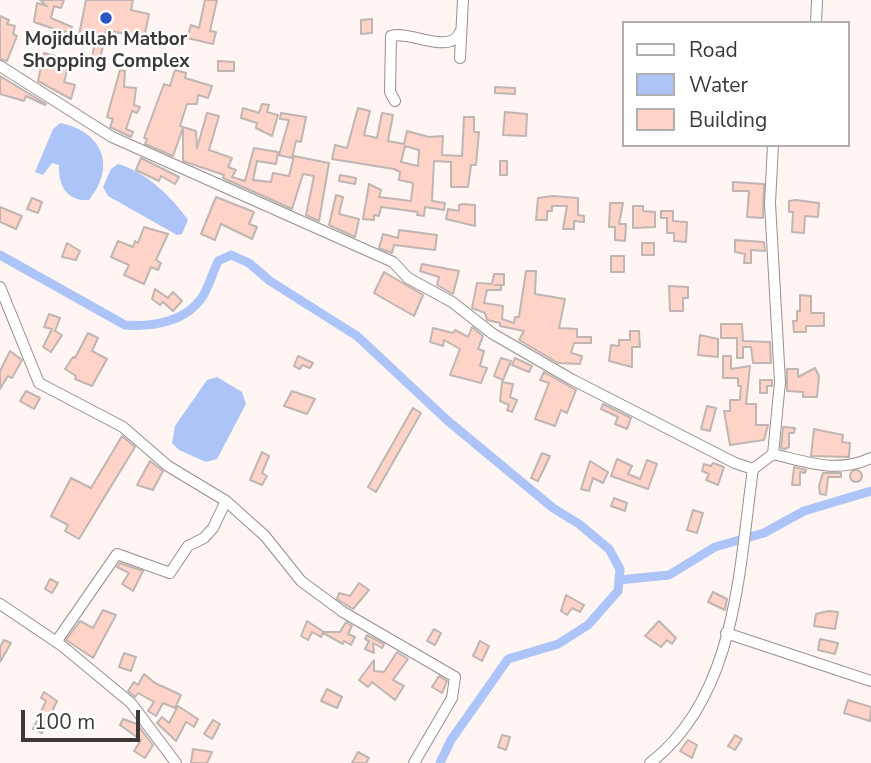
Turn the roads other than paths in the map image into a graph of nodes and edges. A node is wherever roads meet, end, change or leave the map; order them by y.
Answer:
1 (463, 0) edge
2 (817, 0) edge
3 (816, 21) edge
4 (460, 32) junction
5 (460, 58) dead end
6 (0, 66) edge
7 (395, 101) dead end
8 (773, 147) edge
9 (0, 287) edge
10 (773, 454) junction
11 (871, 458) edge
12 (753, 469) junction
13 (226, 501) junction
14 (0, 604) edge
15 (726, 633) junction
16 (56, 642) junction
17 (871, 681) edge
18 (174, 763) edge
19 (414, 763) edge
20 (650, 763) edge

1 - 4 street
2 - 3 street
4 - 5 street
4 - 7 street
6 - 12 street
8 - 10 street
9 - 13 street
10 - 11 street
10 - 12 street
12 - 15 street
13 - 16 street
13 - 19 street
14 - 16 street
15 - 17 street
15 - 20 street
16 - 18 street

